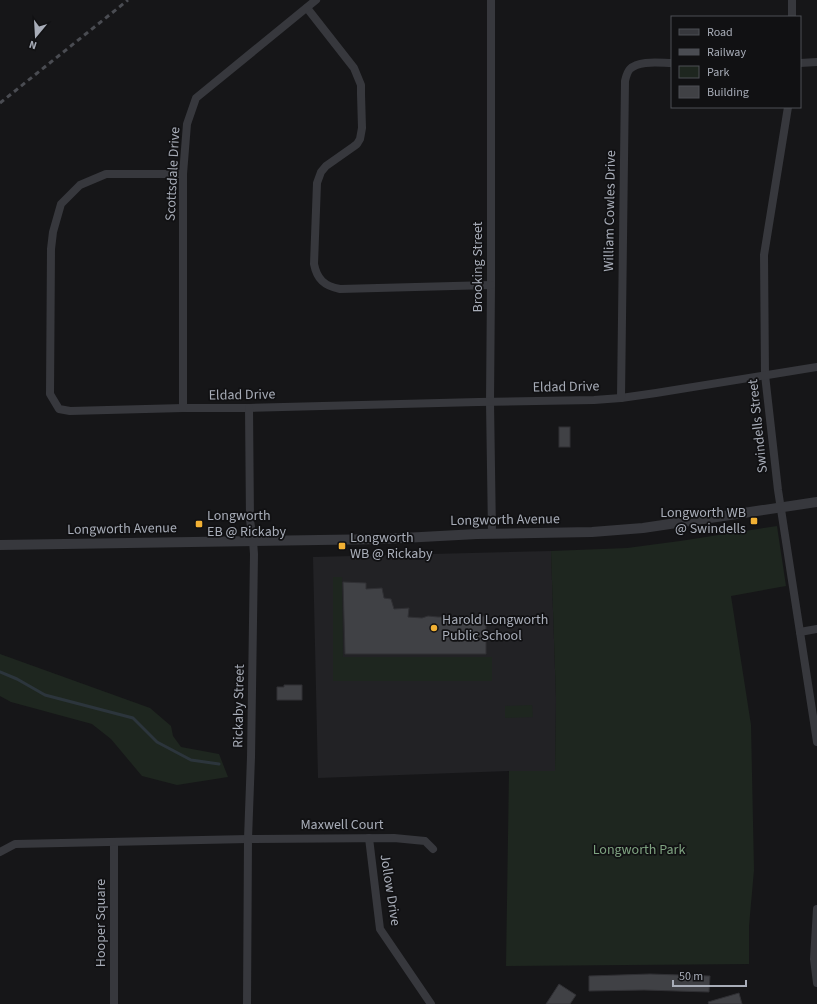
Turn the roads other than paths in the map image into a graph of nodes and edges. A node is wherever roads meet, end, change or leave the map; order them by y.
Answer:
1 (316, 0) edge
2 (492, 0) edge
3 (792, 0) edge
4 (307, 8) junction
5 (792, 16) edge
6 (817, 62) edge
7 (671, 63) edge
8 (801, 63) edge
9 (788, 108) edge
10 (183, 174) junction
11 (491, 285) junction
12 (817, 366) edge
13 (765, 375) junction
14 (621, 398) junction
15 (490, 402) junction
16 (183, 408) junction
17 (249, 408) junction
18 (817, 502) edge
19 (781, 507) junction
20 (492, 533) junction
21 (254, 541) junction
22 (0, 545) edge
23 (817, 629) edge
24 (800, 632) junction
25 (817, 742) edge
26 (369, 838) junction
27 (248, 839) junction
28 (114, 842) junction
29 (433, 849) dead end
30 (0, 852) edge
31 (817, 909) edge
32 (817, 983) edge
33 (114, 1004) edge
34 (247, 1004) edge
35 (431, 1004) edge

1 - 4 street, Scottsdale Drive
2 - 11 street, Brooking Street
3 - 5 street
4 - 10 street, Scottsdale Drive
4 - 11 street
6 - 8 street
7 - 14 street, William Cowles Drive
9 - 13 street, Swindells Street
10 - 16 street, Scottsdale Drive
10 - 16 street, Eldad Drive
11 - 15 street, Brooking Street
12 - 13 street, Eldad Drive
13 - 14 street, Eldad Drive
13 - 19 street, Swindells Street
14 - 15 street, Eldad Drive
15 - 17 street, Eldad Drive
15 - 20 street, Brooking Street
16 - 17 street, Eldad Drive
17 - 21 street, Rickaby Street
18 - 19 street, Longworth Avenue
19 - 20 street, Longworth Avenue
19 - 24 street, Swindells Street
20 - 21 street, Longworth Avenue
21 - 22 street, Longworth Avenue
21 - 27 street, Rickaby Street
23 - 24 street
24 - 25 street, Swindells Street
26 - 27 street, Maxwell Court
26 - 29 street, Maxwell Court
26 - 35 street, Jollow Drive
27 - 28 street
27 - 34 street, Rickaby Street
28 - 30 street
28 - 33 street, Hooper Square
31 - 32 street

